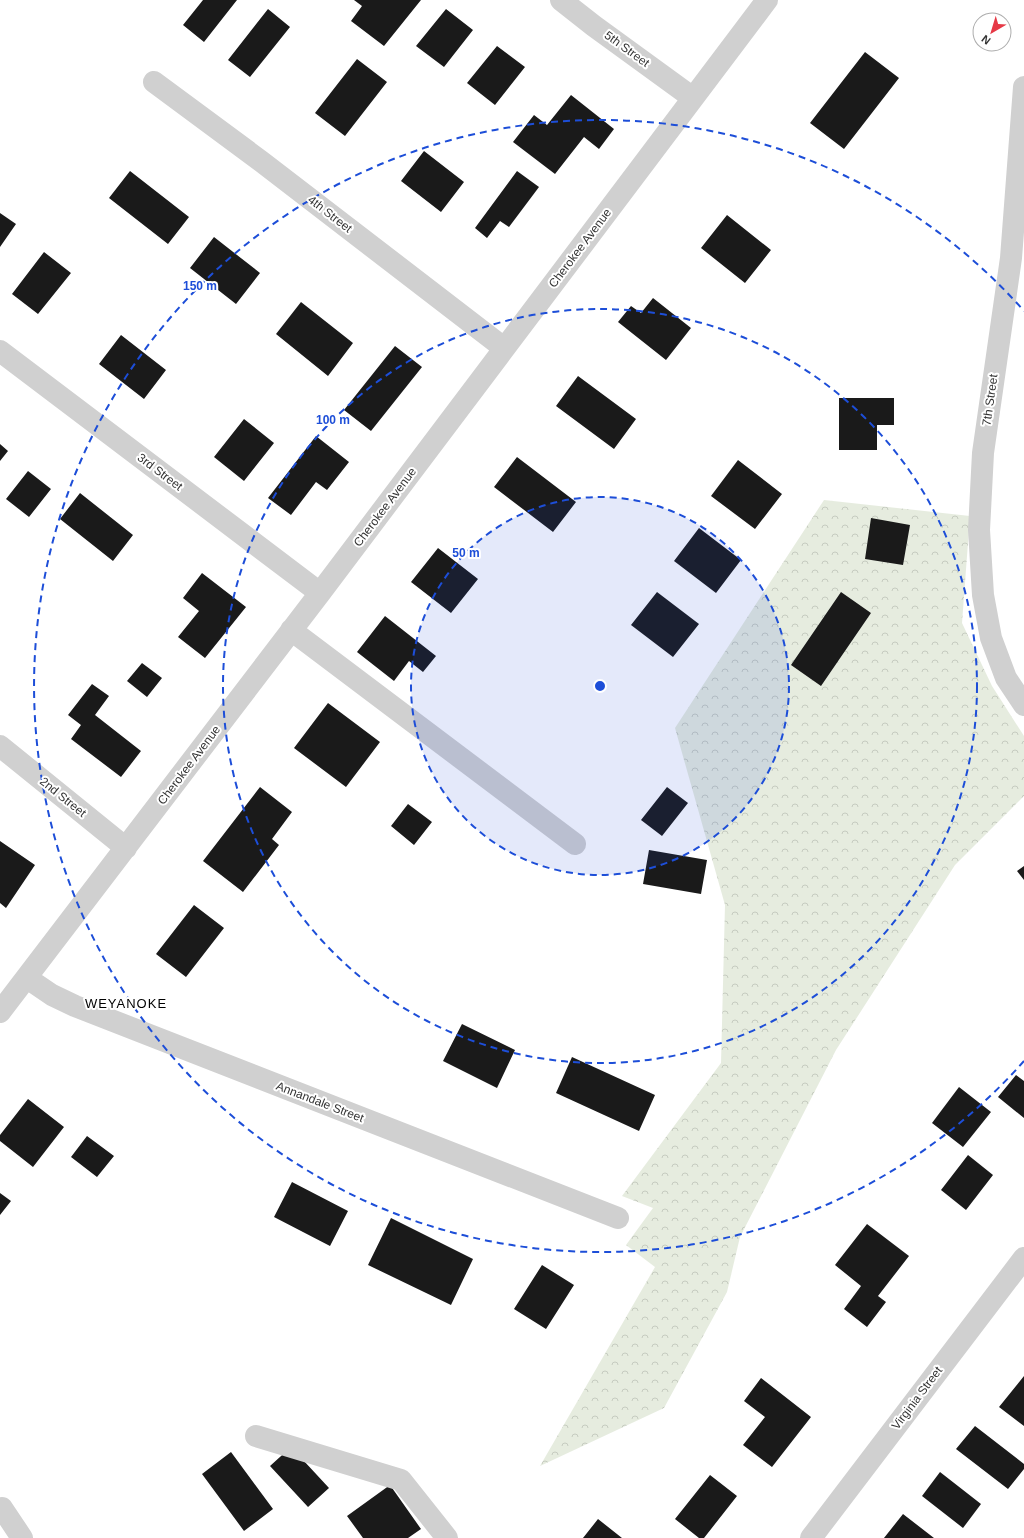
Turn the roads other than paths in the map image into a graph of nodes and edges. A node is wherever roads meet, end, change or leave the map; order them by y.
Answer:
1 (561, 0) edge
2 (767, 0) edge
3 (154, 82) dead end
4 (1024, 87) edge
5 (694, 98) junction
6 (504, 348) junction
7 (0, 351) edge
8 (320, 593) junction
9 (292, 630) junction
10 (1024, 705) edge
11 (0, 746) edge
12 (574, 844) dead end
13 (126, 848) junction
14 (27, 978) junction
15 (0, 1012) edge
16 (618, 1218) dead end
17 (1024, 1258) edge
18 (256, 1436) dead end
19 (0, 1510) edge
20 (22, 1538) edge
21 (447, 1538) edge
22 (811, 1538) edge

1 - 5 street, 5th Street
2 - 5 street, Cherokee Avenue
3 - 6 street, 4th Street
4 - 10 street, 7th Street
5 - 6 street, Cherokee Avenue
6 - 8 street, Cherokee Avenue
7 - 8 street, 3rd Street
8 - 9 street, Cherokee Avenue
9 - 12 street
9 - 13 street, Cherokee Avenue
11 - 13 street, 2nd Street
13 - 14 street, Cherokee Avenue
14 - 15 street, Cherokee Avenue
14 - 16 street, Annandale Street
17 - 22 street, Virginia Street
18 - 21 street
19 - 20 street

